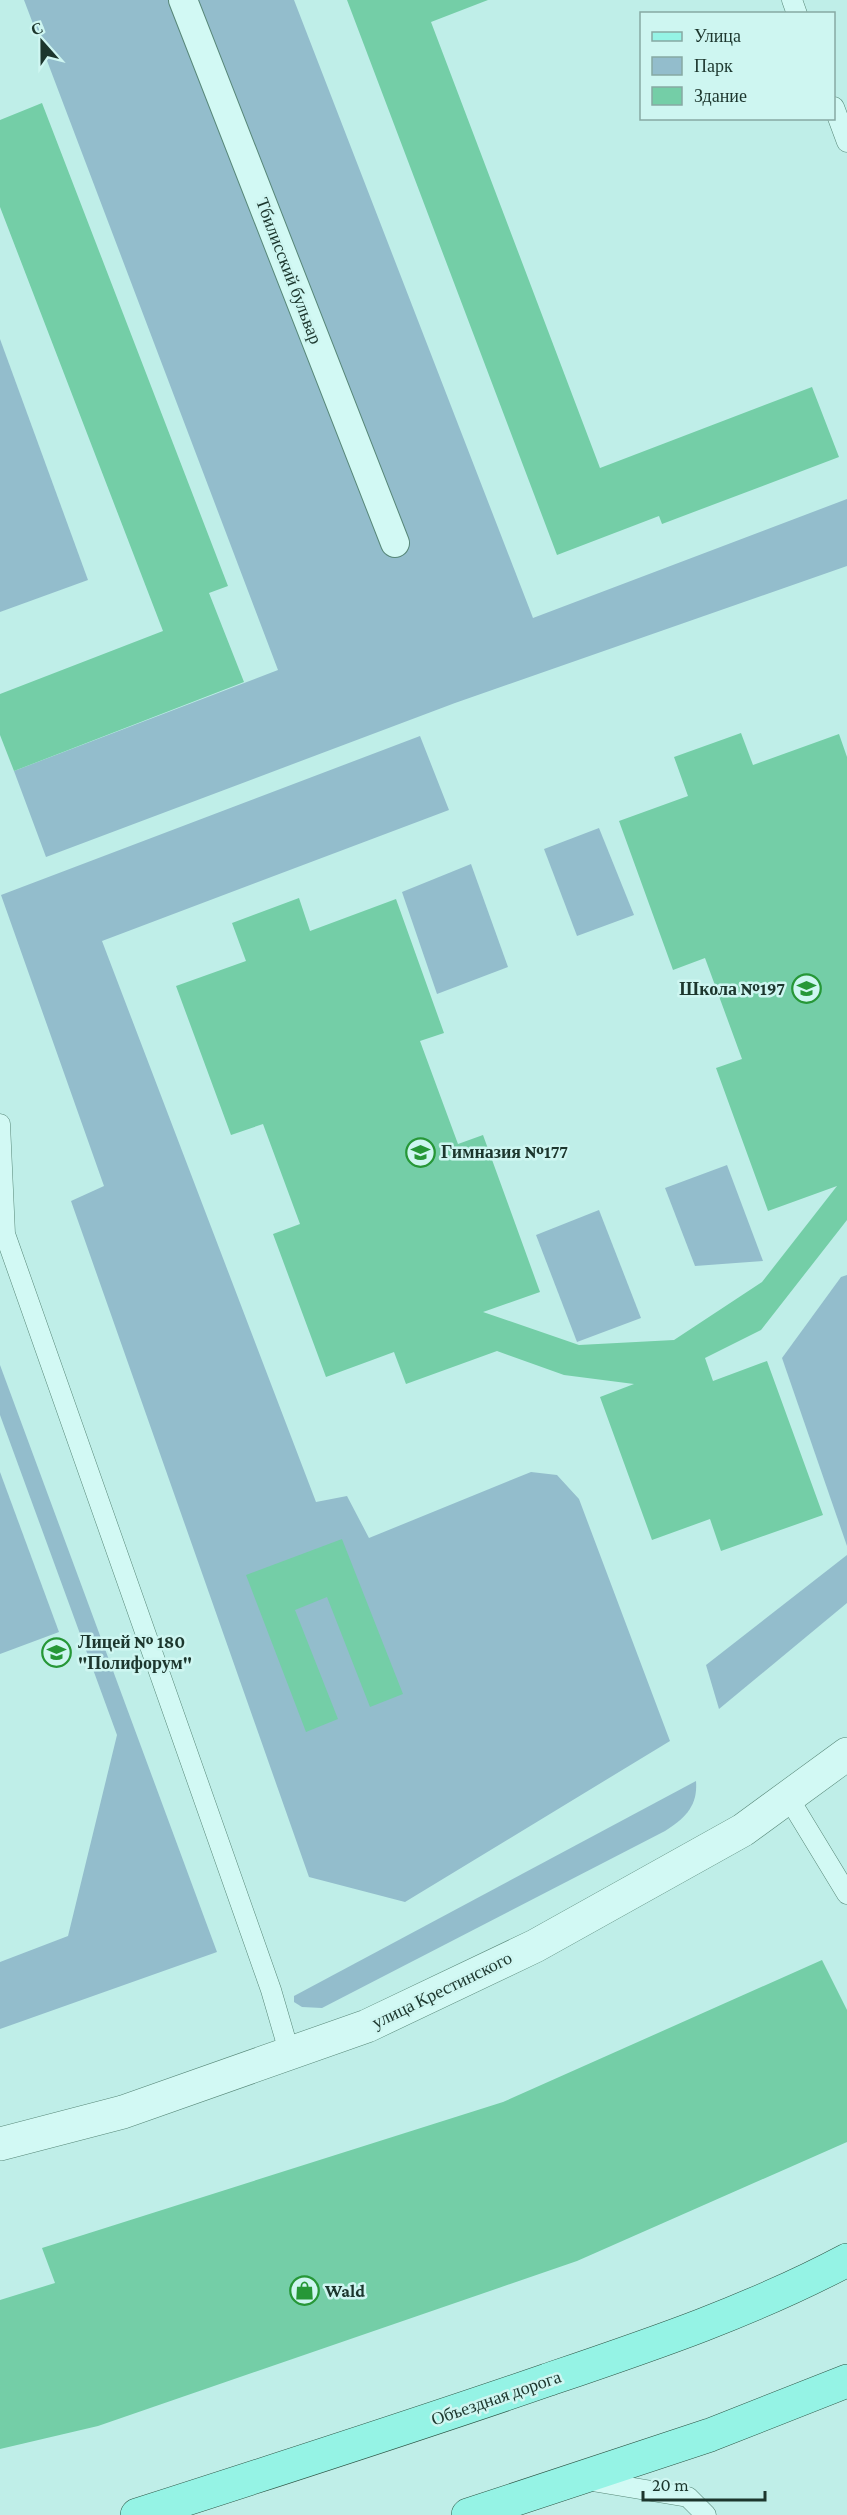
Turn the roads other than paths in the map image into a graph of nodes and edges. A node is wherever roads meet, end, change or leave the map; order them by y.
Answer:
1 (183, 0) edge
2 (835, 110) edge
3 (847, 142) edge
4 (395, 543) dead end
5 (0, 1124) edge
6 (847, 1754) edge
7 (788, 1797) junction
8 (847, 1894) edge
9 (290, 2055) junction
10 (0, 2144) edge
11 (847, 2260) edge
12 (847, 2381) edge
13 (578, 2479) junction
14 (137, 2515) edge
15 (468, 2515) edge
16 (706, 2515) edge

1 - 4 street, Тбилисский бульвар
2 - 3 lane
5 - 9 lane
6 - 7 street, улица Крестинского
7 - 8 lane
7 - 9 street, улица Крестинского
9 - 10 street, улица Крестинского
11 - 14 main road, Объездная дорога
12 - 13 main road
13 - 15 main road
13 - 16 lane

